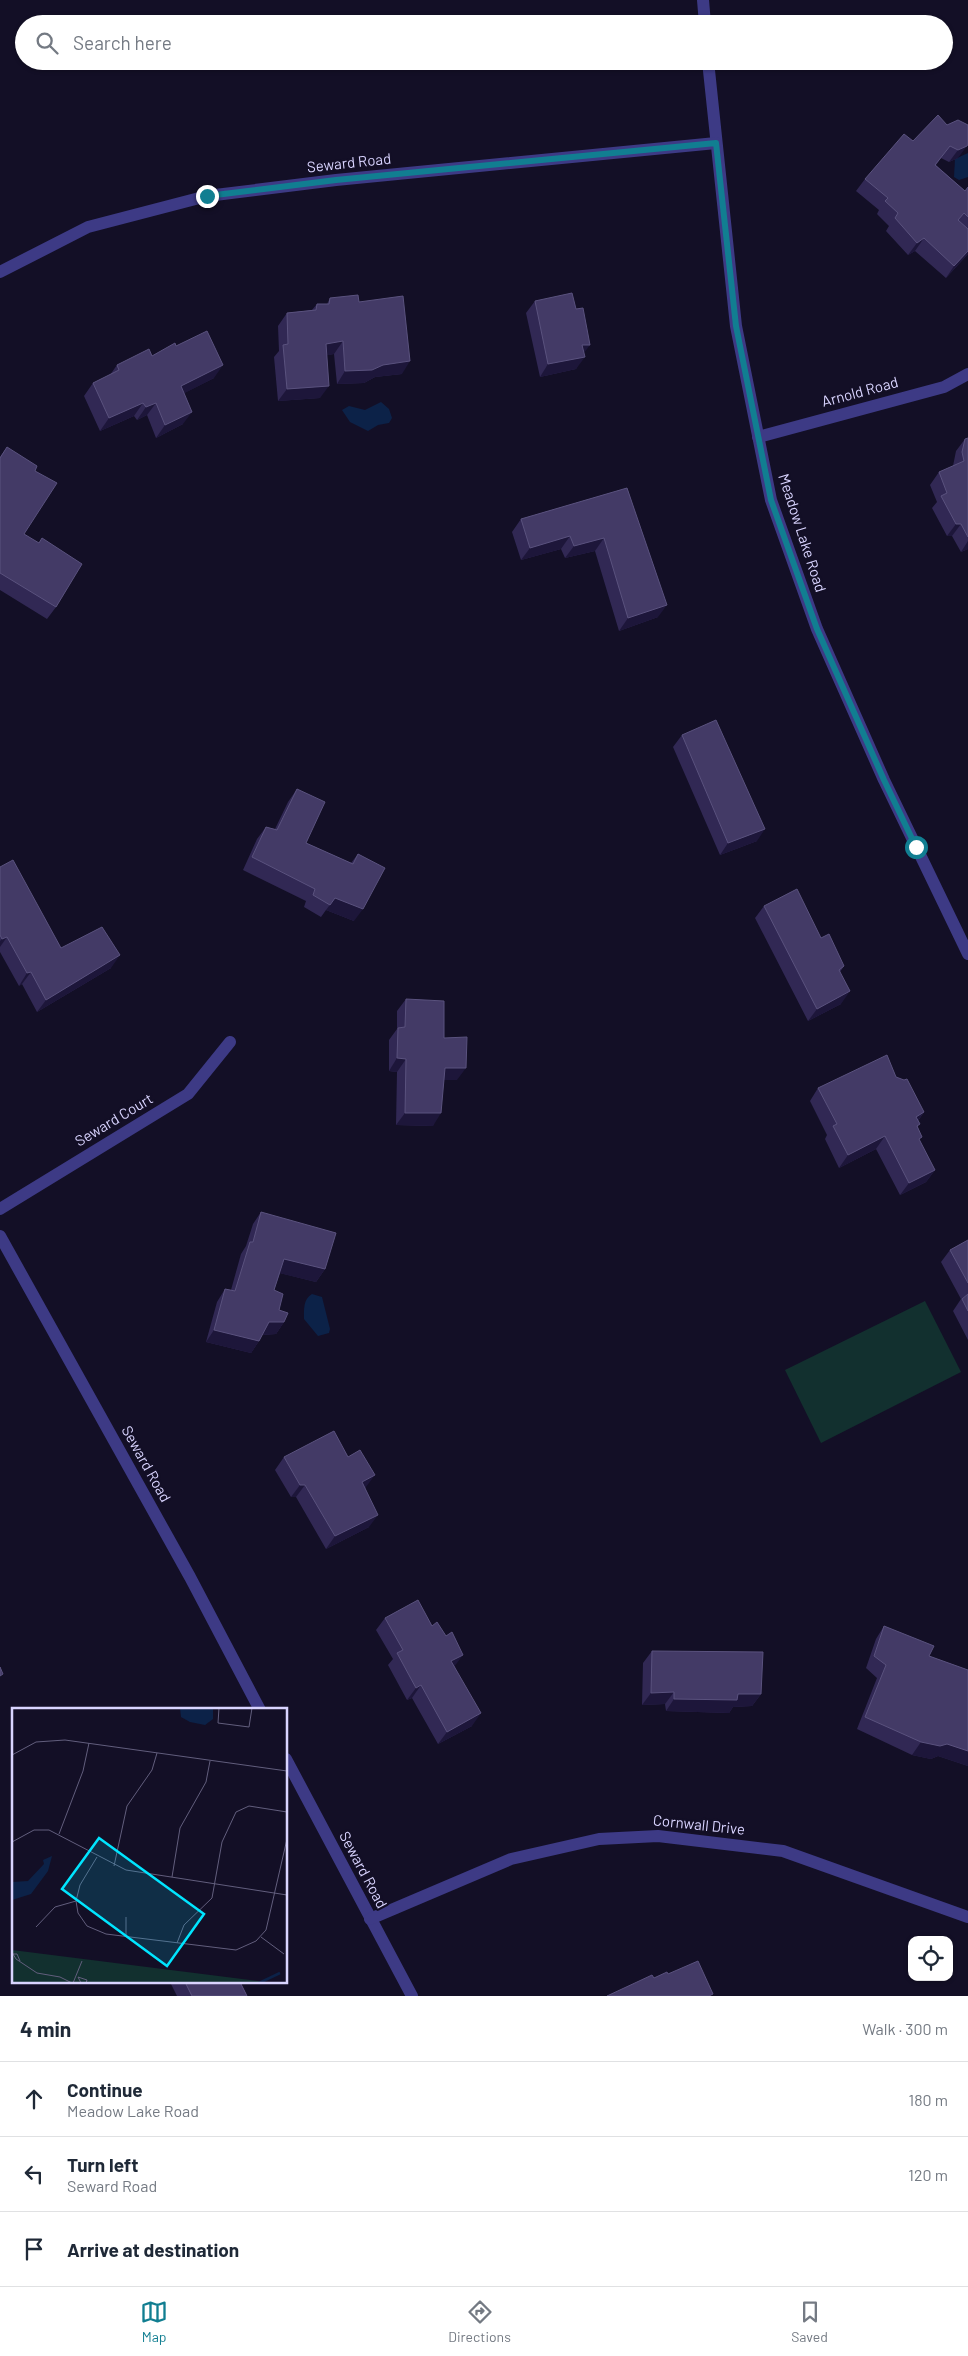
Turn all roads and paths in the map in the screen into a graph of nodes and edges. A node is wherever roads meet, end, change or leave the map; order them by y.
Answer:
1 (703, 0) edge
2 (704, 15) edge
3 (709, 70) edge
4 (716, 143) junction
5 (0, 272) edge
6 (968, 374) edge
7 (758, 437) junction
8 (968, 954) edge
9 (230, 1042) dead end
10 (0, 1209) edge
11 (0, 1236) edge
12 (259, 1708) edge
13 (288, 1763) edge
14 (968, 1916) edge
15 (370, 1919) junction
16 (412, 1996) edge

1 - 2 street
3 - 4 street, Meadow Lake Road
4 - 5 street, Seward Road
4 - 7 street, Meadow Lake Road
6 - 7 street, Arnold Road
7 - 8 street, Meadow Lake Road
9 - 10 street, Seward Court
11 - 12 street, Seward Road
13 - 15 street, Seward Road
14 - 15 street, Cornwall Drive
15 - 16 street, Seward Road

